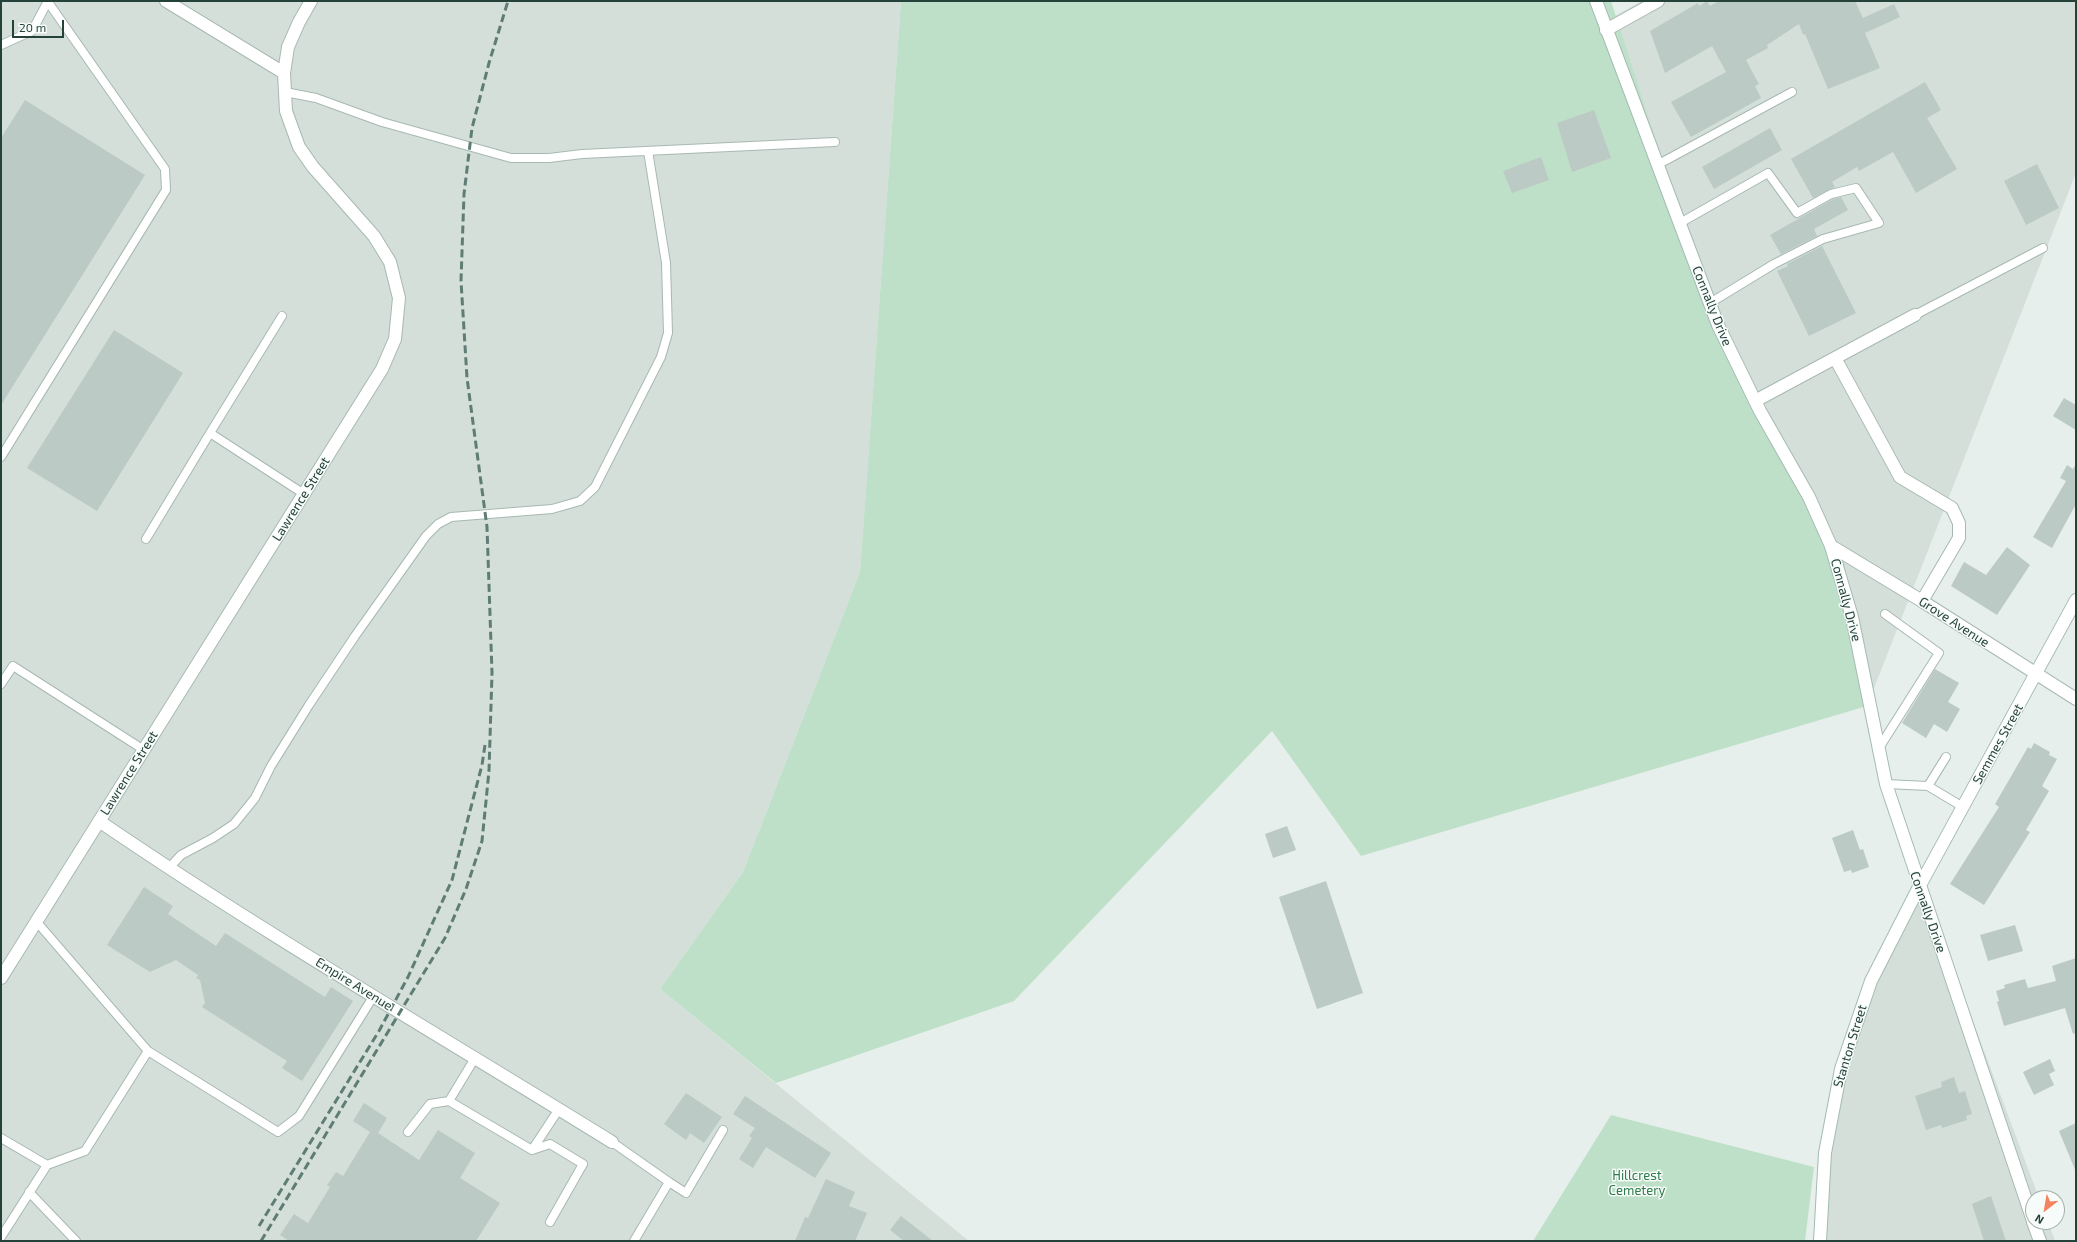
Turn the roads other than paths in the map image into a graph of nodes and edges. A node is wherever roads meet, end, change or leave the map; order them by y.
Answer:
1 (166, 1) edge
2 (311, 1) edge
3 (1596, 1) edge
4 (1658, 1) edge
5 (48, 2) edge
6 (1606, 30) junction
7 (1, 45) edge
8 (284, 73) junction
9 (285, 92) junction
10 (1792, 92) dead end
11 (835, 142) dead end
12 (648, 151) junction
13 (1657, 165) junction
14 (1680, 223) junction
15 (2044, 248) dead end
16 (1710, 303) junction
17 (282, 316) dead end
18 (1915, 316) joint
19 (1834, 358) junction
20 (1755, 401) junction
21 (210, 433) junction
22 (1, 457) edge
23 (304, 494) junction
24 (146, 539) dead end
25 (1831, 546) junction
26 (2076, 600) edge
27 (1922, 601) junction
28 (1885, 614) dead end
29 (2036, 674) junction
30 (1, 684) edge
31 (2076, 699) edge
32 (1879, 748) junction
33 (144, 750) junction
34 (1946, 757) dead end
35 (1886, 784) junction
36 (1928, 786) junction
37 (1963, 807) junction
38 (99, 821) junction
39 (168, 868) junction
40 (1919, 888) junction
41 (36, 921) junction
42 (1, 978) edge
43 (373, 997) junction
44 (148, 1051) junction
45 (475, 1058) junction
46 (449, 1101) junction
47 (559, 1109) junction
48 (723, 1130) dead end
49 (408, 1132) dead end
50 (1, 1138) edge
51 (612, 1142) joint
52 (532, 1150) junction
53 (47, 1165) junction
54 (669, 1182) junction
55 (29, 1192) junction
56 (2025, 1199) edge
57 (550, 1222) dead end
58 (2036, 1230) edge
59 (1, 1237) edge
60 (76, 1241) edge
61 (634, 1241) edge
62 (1820, 1241) edge
63 (2040, 1241) edge

1 - 8 street
2 - 8 street, Lawrence Street
3 - 6 street, Connally Drive
4 - 6 street
5 - 7 lane
5 - 22 lane
6 - 13 street, Connally Drive
8 - 9 street, Lawrence Street
9 - 12 lane
9 - 23 street, Lawrence Street
10 - 13 lane
11 - 12 lane
12 - 39 lane
13 - 14 street, Connally Drive
14 - 16 street, Connally Drive
14 - 16 lane
15 - 18 lane
16 - 20 street, Connally Drive
17 - 21 lane
18 - 19 street
19 - 20 street
19 - 27 street
20 - 25 street, Connally Drive
21 - 23 lane
21 - 24 lane
23 - 33 street, Lawrence Street
25 - 27 street, Grove Avenue
25 - 32 street, Connally Drive
26 - 29 street, Semmes Street
27 - 29 street, Grove Avenue
28 - 32 lane
29 - 31 street, Grove Avenue
29 - 37 street, Semmes Street
30 - 33 lane
32 - 35 street, Connally Drive
33 - 38 street, Lawrence Street
34 - 36 lane
35 - 36 lane
35 - 40 street, Connally Drive
36 - 37 lane
37 - 40 street, Semmes Street
38 - 39 street, Empire Avenue
38 - 41 street, Lawrence Street
39 - 43 street, Empire Avenue
40 - 56 street, Connally Drive
40 - 62 street, Stanton Street
41 - 42 street, Lawrence Street
41 - 44 lane
43 - 44 lane
43 - 45 street, Empire Avenue
44 - 53 lane
45 - 46 lane
45 - 47 street, Empire Avenue
46 - 49 lane
46 - 52 lane
47 - 51 street, Empire Avenue
47 - 52 lane
48 - 54 lane
50 - 53 lane
51 - 54 lane
52 - 57 lane
53 - 55 lane
54 - 61 lane
55 - 59 lane
55 - 60 lane
58 - 63 street, Connally Drive

